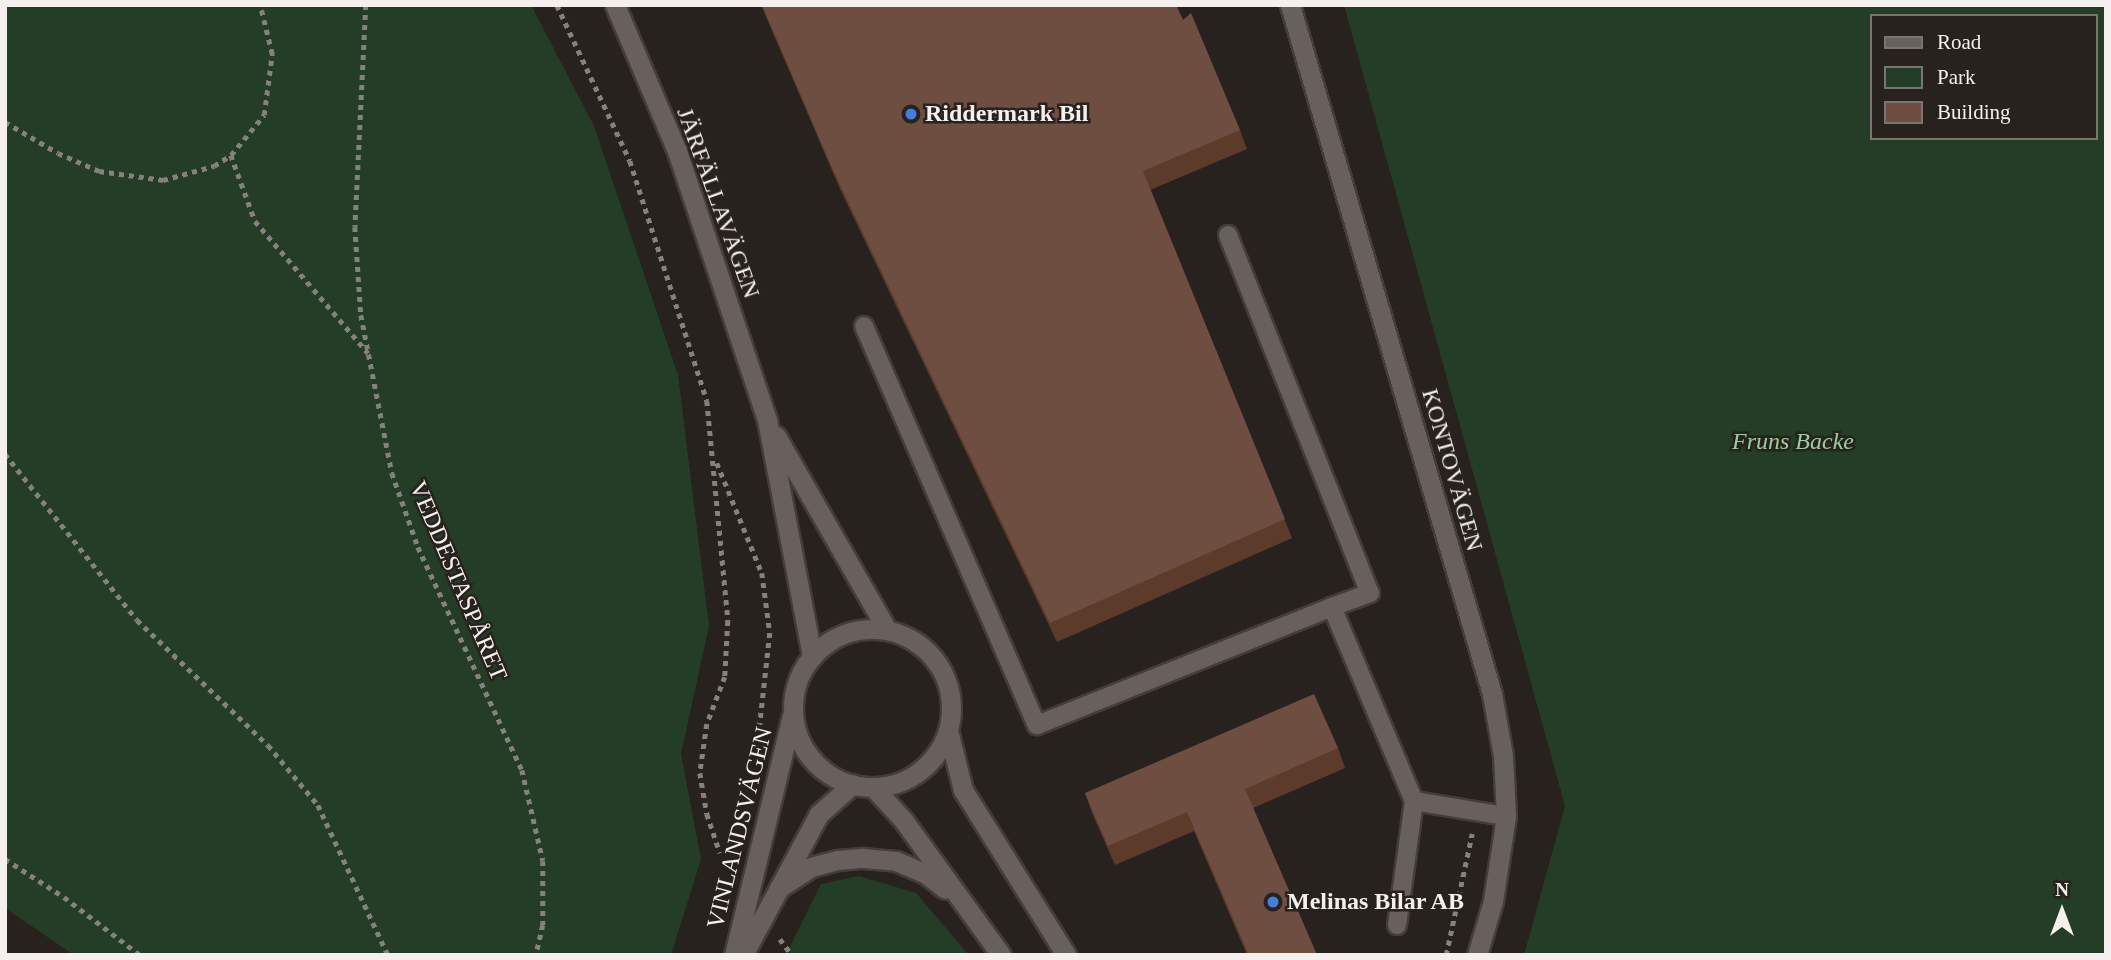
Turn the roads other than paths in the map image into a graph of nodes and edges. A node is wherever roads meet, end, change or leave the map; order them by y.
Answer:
1 (615, 5) edge
2 (1290, 5) edge
3 (1227, 235) dead end
4 (864, 326) dead end
5 (767, 420) junction
6 (1332, 607) junction
7 (887, 630) junction
8 (812, 657) junction
9 (793, 712) junction
10 (948, 730) junction
11 (853, 784) junction
12 (873, 787) junction
13 (1414, 801) junction
14 (1506, 817) junction
15 (779, 888) junction
16 (964, 905) junction
17 (1397, 925) dead end
18 (734, 955) edge
19 (743, 955) edge
20 (1000, 955) edge
21 (1066, 955) edge
22 (1477, 955) edge

1 - 5 street, JÄRFÄLLAVÄGEN
2 - 14 street, KONTOVÄGEN
3 - 6 lane
4 - 6 lane
5 - 7 street, JÄRFÄLLAVÄGEN
5 - 8 street, JÄRFÄLLAVÄGEN
6 - 13 lane
7 - 8 street
7 - 10 street
8 - 9 street
9 - 11 street
9 - 18 street, VINLANDSVÄGEN
10 - 12 street
10 - 21 street
11 - 12 street
11 - 15 street, VINLANDSVÄGEN
12 - 16 street
13 - 14 lane
13 - 17 lane
14 - 22 street, KONTOVÄGEN
15 - 16 street
15 - 19 street, VINLANDSVÄGEN
16 - 20 street

